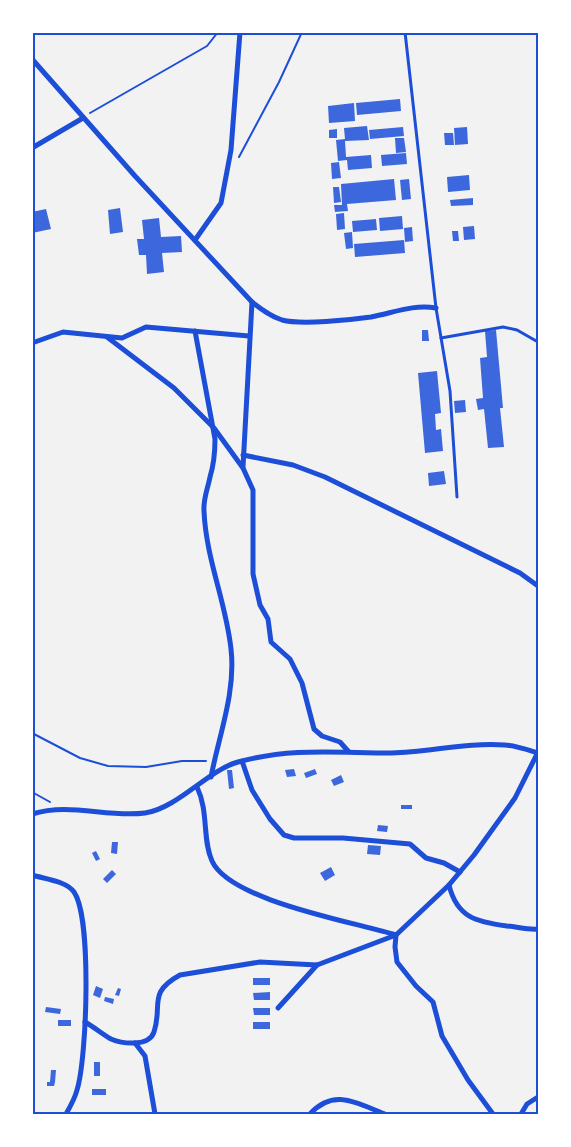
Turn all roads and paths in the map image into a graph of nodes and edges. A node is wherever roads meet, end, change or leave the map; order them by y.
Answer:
1 (218, 32) edge
2 (240, 32) edge
3 (302, 32) edge
4 (405, 32) edge
5 (32, 59) edge
6 (82, 118) junction
7 (32, 148) edge
8 (237, 159) dead end
9 (195, 240) junction
10 (252, 302) junction
11 (436, 308) junction
12 (196, 331) junction
13 (249, 336) junction
14 (107, 337) junction
15 (441, 338) junction
16 (538, 342) edge
17 (32, 343) edge
18 (214, 428) junction
19 (243, 455) junction
20 (243, 468) junction
21 (457, 497) dead end
22 (538, 586) edge
23 (32, 733) edge
24 (348, 751) junction
25 (538, 752) edge
26 (214, 761) junction
27 (242, 761) junction
28 (211, 777) junction
29 (197, 787) junction
30 (32, 792) edge
31 (67, 808) junction
32 (32, 814) edge
33 (460, 872) junction
34 (32, 875) edge
35 (449, 885) junction
36 (538, 929) edge
37 (396, 935) junction
38 (317, 964) junction
39 (278, 1008) dead end
40 (85, 1022) junction
41 (135, 1042) junction
42 (538, 1097) edge
43 (66, 1114) edge
44 (155, 1114) edge
45 (310, 1114) edge
46 (385, 1114) edge
47 (493, 1114) edge
48 (521, 1114) edge

1 - 6 path
2 - 9 street
3 - 8 path
4 - 11 lane
5 - 6 street
6 - 7 street
6 - 9 street
9 - 10 street
10 - 11 street
10 - 13 street
11 - 15 lane
12 - 13 street
12 - 14 street
12 - 18 street
13 - 19 street
14 - 17 street
14 - 18 street
15 - 16 lane
15 - 21 lane
18 - 20 street
18 - 26 street
19 - 20 street
19 - 22 street
20 - 24 street
23 - 26 path
24 - 25 street
24 - 27 street
25 - 33 street
26 - 28 street
27 - 28 street
27 - 33 street
28 - 29 street
29 - 31 street
29 - 37 street
30 - 31 path
31 - 32 street
33 - 35 street
34 - 40 street
35 - 36 street
35 - 37 street
37 - 38 street
37 - 47 street
38 - 39 street
38 - 41 street
40 - 41 street
40 - 43 street
41 - 44 street
42 - 48 street
45 - 46 street

